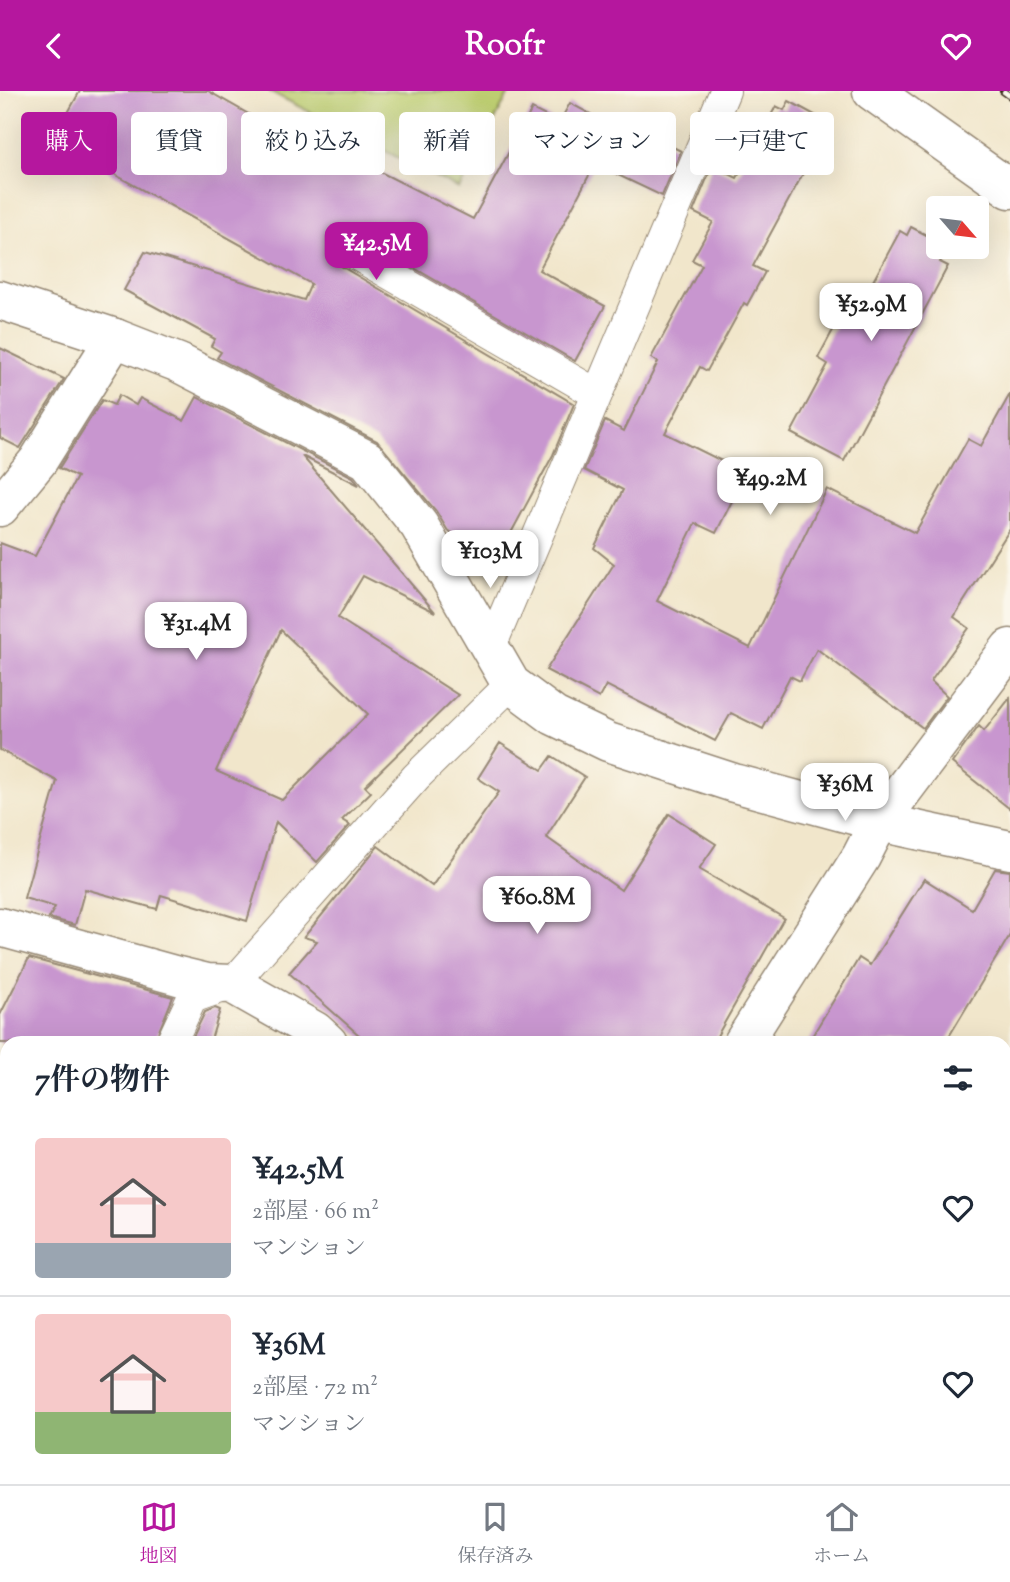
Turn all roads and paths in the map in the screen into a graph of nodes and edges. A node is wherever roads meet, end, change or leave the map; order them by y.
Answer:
1 (724, 91) edge
2 (872, 91) edge
3 (1010, 189) edge
4 (348, 250) dead end
5 (0, 300) edge
6 (115, 338) junction
7 (597, 394) junction
8 (0, 507) edge
9 (1010, 648) edge
10 (490, 649) junction
11 (511, 684) junction
12 (879, 822) junction
13 (1010, 850) edge
14 (0, 927) edge
15 (232, 984) junction
16 (174, 1036) edge
17 (320, 1036) edge
18 (747, 1036) edge

1 - 7 lane
2 - 3 street
4 - 7 lane
5 - 6 street
6 - 8 street
6 - 10 street
7 - 10 lane
9 - 12 street
10 - 11 street
11 - 12 street
11 - 15 lane
12 - 13 street
12 - 18 street
14 - 15 street
15 - 16 lane
15 - 17 street

